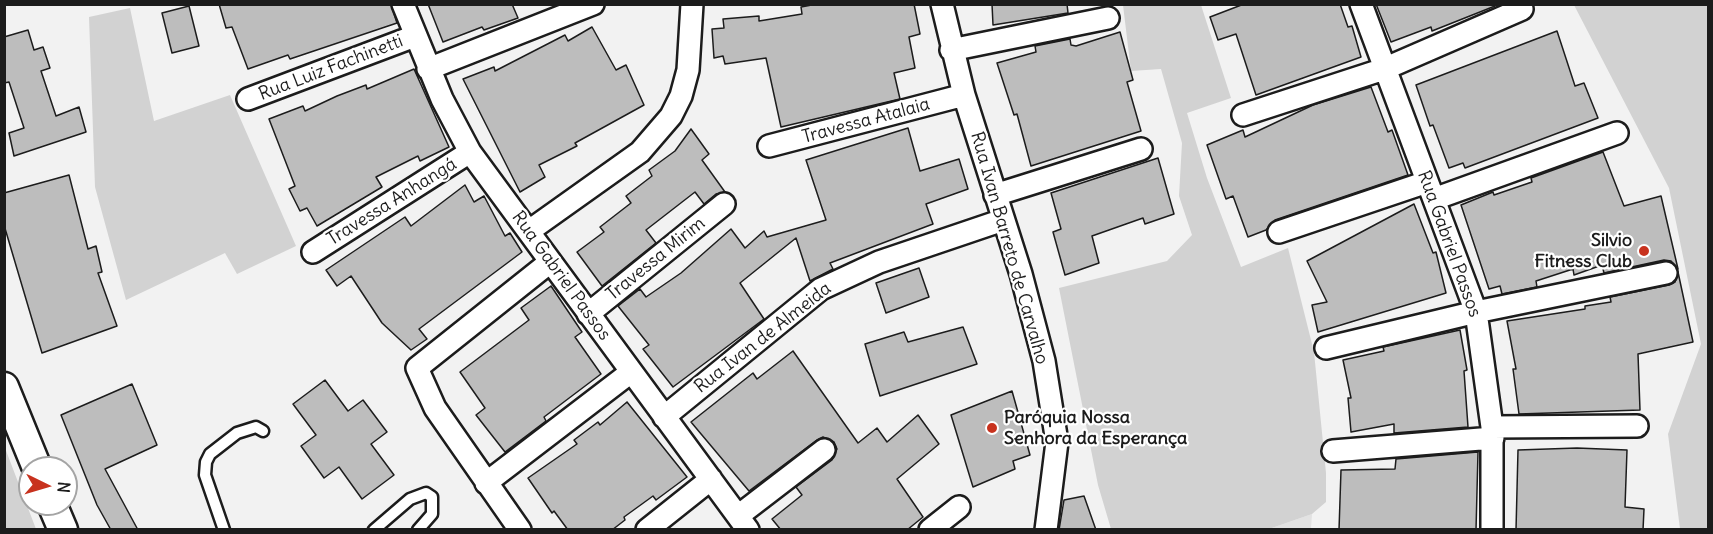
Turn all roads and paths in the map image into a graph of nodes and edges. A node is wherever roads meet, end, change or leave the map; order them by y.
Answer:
1 (403, 4) edge
2 (593, 4) edge
3 (692, 4) edge
4 (942, 4) edge
5 (1361, 4) edge
6 (1522, 9) dead end
7 (1108, 18) dead end
8 (415, 36) junction
9 (951, 50) junction
10 (428, 69) junction
11 (1384, 69) junction
12 (964, 95) junction
13 (248, 99) dead end
14 (1243, 115) dead end
15 (1617, 133) dead end
16 (769, 146) dead end
17 (1141, 149) dead end
18 (470, 152) junction
19 (1430, 191) junction
20 (995, 195) junction
21 (724, 204) dead end
22 (1003, 220) junction
23 (529, 231) junction
24 (1279, 232) dead end
25 (313, 252) dead end
26 (550, 262) junction
27 (1666, 273) dead end
28 (1476, 312) junction
29 (588, 314) junction
30 (1326, 348) dead end
31 (631, 372) junction
32 (4, 387) edge
33 (664, 417) junction
34 (1637, 426) dead end
35 (263, 431) dead end
36 (1492, 433) junction
37 (824, 450) dead end
38 (1333, 451) dead end
39 (32, 456) edge
40 (711, 479) junction
41 (486, 483) junction
42 (959, 507) dead end
43 (57, 516) edge
44 (743, 523) edge
45 (63, 530) edge
46 (224, 530) edge
47 (374, 530) edge
48 (418, 530) edge
49 (520, 530) edge
50 (647, 530) edge
51 (930, 530) edge
52 (1046, 530) edge
53 (1492, 530) edge

1 - 8 street, Rua Gabriel Passos
2 - 10 street
3 - 23 street
4 - 9 street, Rua Ivan Barreto de Carvalho
5 - 11 street, Rua Gabriel Passos
6 - 11 street
7 - 9 street
8 - 10 street, Rua Gabriel Passos
8 - 13 street, Rua Luiz Fachinetti
9 - 12 street, Rua Ivan Barreto de Carvalho
10 - 18 street, Rua Gabriel Passos
11 - 14 street
11 - 19 street, Rua Gabriel Passos
12 - 16 street, Travessa Atalaia
12 - 20 street, Rua Ivan Barreto de Carvalho
15 - 19 street
17 - 20 street
18 - 23 street, Rua Gabriel Passos
18 - 25 street, Travessa Anhangá
19 - 24 street
19 - 28 street, Rua Gabriel Passos
20 - 22 street, Rua Ivan Barreto de Carvalho
21 - 29 street, Travessa Mirim
22 - 33 street, Rua Ivan de Almeida
22 - 52 street, Rua Ivan Barreto de Carvalho
23 - 26 street, Rua Gabriel Passos
26 - 29 street, Rua Gabriel Passos
26 - 41 street
27 - 28 street
28 - 30 street
28 - 36 street, Rua Gabriel Passos
29 - 31 street, Rua Gabriel Passos
31 - 33 street, Rua Gabriel Passos
31 - 41 street
32 - 39 street
33 - 40 street, Rua Gabriel Passos
34 - 36 street
35 - 46 lane
36 - 38 street
36 - 53 street, Rua Gabriel Passos
37 - 44 street
40 - 44 street, Rua Gabriel Passos
40 - 50 street
41 - 49 street
42 - 51 street
43 - 45 street
47 - 48 lane

